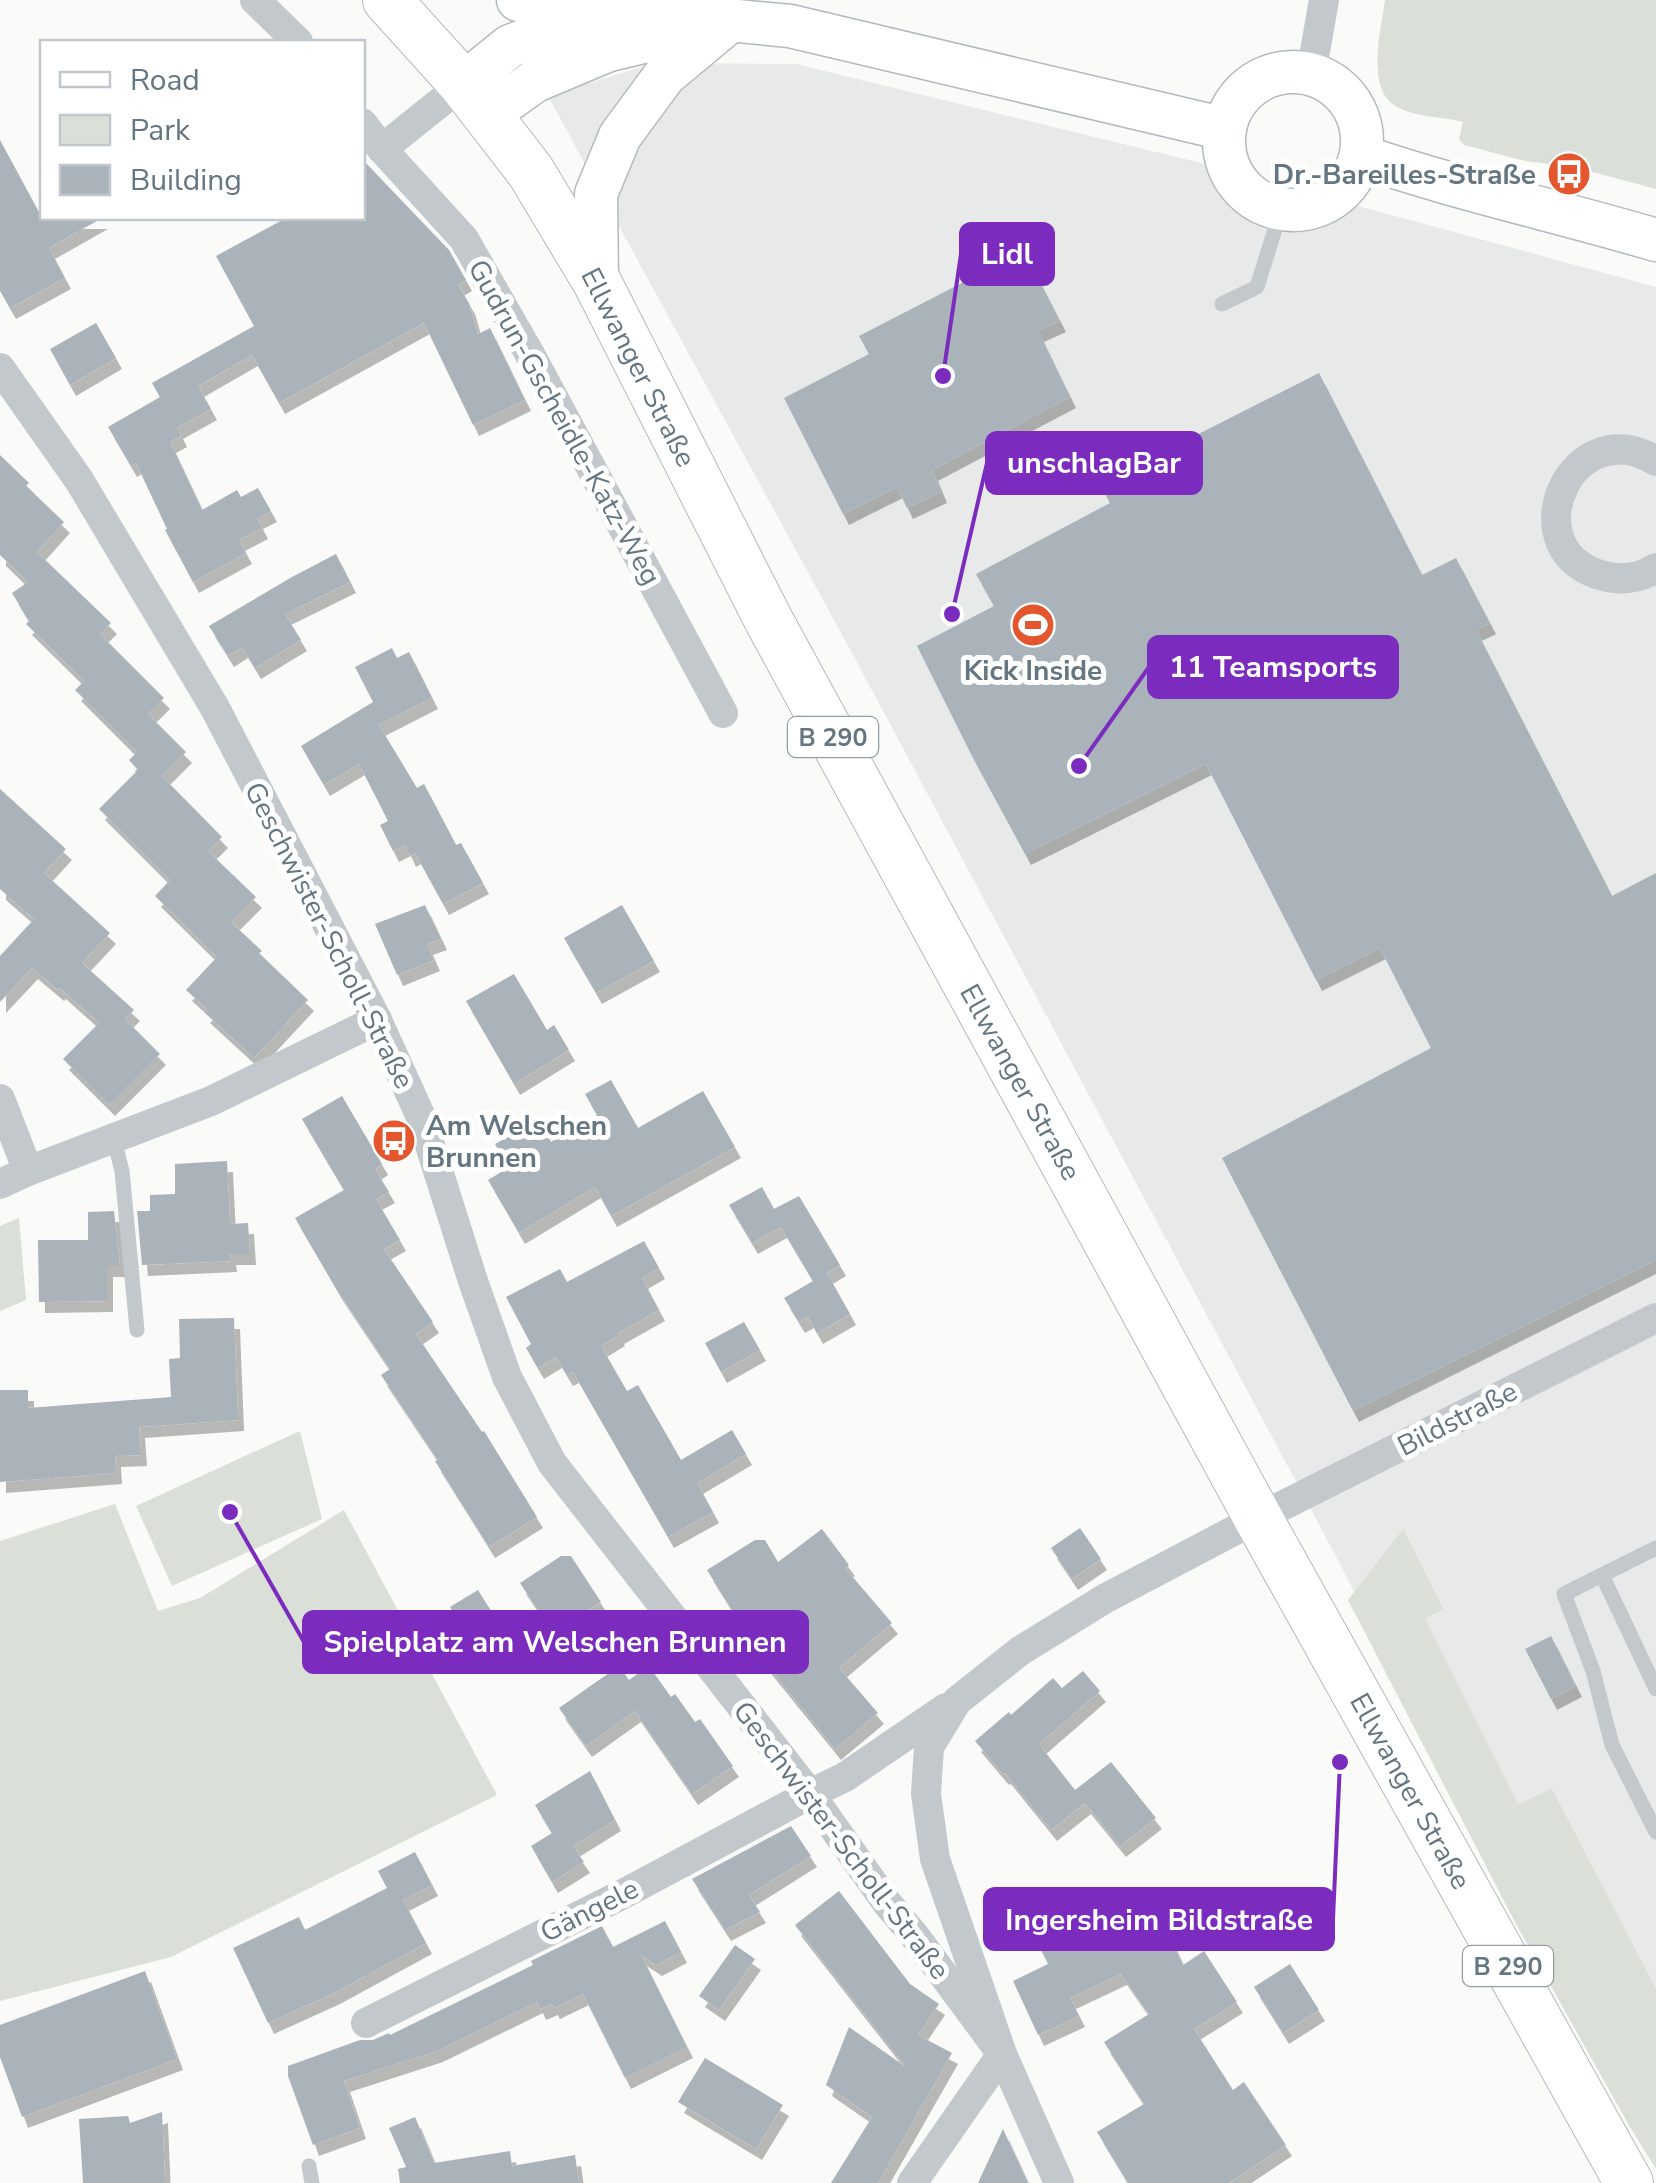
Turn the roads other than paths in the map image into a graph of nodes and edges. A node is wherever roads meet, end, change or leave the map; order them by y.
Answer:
1 (255, 0) edge
2 (387, 0) edge
3 (518, 0) edge
4 (1324, 0) edge
5 (647, 12) junction
6 (731, 20) junction
7 (296, 40) edge
8 (1311, 74) junction
9 (475, 100) junction
10 (365, 127) edge
11 (1225, 129) junction
12 (382, 148) junction
13 (1361, 156) junction
14 (1282, 210) junction
15 (1656, 240) edge
16 (597, 282) junction
17 (1222, 304) dead end
18 (0, 368) edge
19 (1656, 461) edge
20 (1654, 574) edge
21 (724, 713) dead end
22 (377, 1020) junction
23 (0, 1099) edge
24 (114, 1140) junction
25 (28, 1171) junction
26 (0, 1184) edge
27 (1656, 1318) edge
28 (137, 1330) dead end
29 (1258, 1518) junction
30 (1656, 1548) edge
31 (1602, 1575) junction
32 (1656, 1689) edge
33 (957, 1701) junction
34 (810, 1794) junction
35 (1656, 1832) edge
36 (366, 2023) dead end
37 (1002, 2054) junction
38 (912, 2183) edge
39 (1059, 2183) edge
40 (1629, 2183) edge

1 - 7 street
2 - 9 main road, Ellwanger Straße / B 290
3 - 5 main road
4 - 8 street
5 - 6 main road
5 - 9 main road
6 - 9 main road
6 - 11 main road
6 - 16 main road
8 - 11 main road
8 - 13 main road
9 - 12 street
9 - 16 main road, Ellwanger Straße / B 290
10 - 12 street, Gudrun-Gscheidle-Katz-Weg
11 - 14 main road
12 - 21 street, Gudrun-Gscheidle-Katz-Weg
13 - 14 main road
13 - 15 main road
14 - 17 lane
16 - 29 main road, Ellwanger Straße / B 290
18 - 22 street, Geschwister-Scholl-Straße
19 - 20 street
22 - 24 street
22 - 34 street, Geschwister-Scholl-Straße
23 - 25 street
24 - 25 street
24 - 28 lane
25 - 26 street
27 - 29 street, Bildstraße
29 - 33 street, Geschwister-Scholl-Straße
29 - 40 main road, Ellwanger Straße / B 290
30 - 31 lane
31 - 32 lane
31 - 35 lane
33 - 34 street, Gängele
33 - 37 street, Geschwister-Scholl-Straße
34 - 36 street, Gängele
34 - 37 street, Geschwister-Scholl-Straße
37 - 38 street
37 - 39 street, Geschwister-Scholl-Straße

